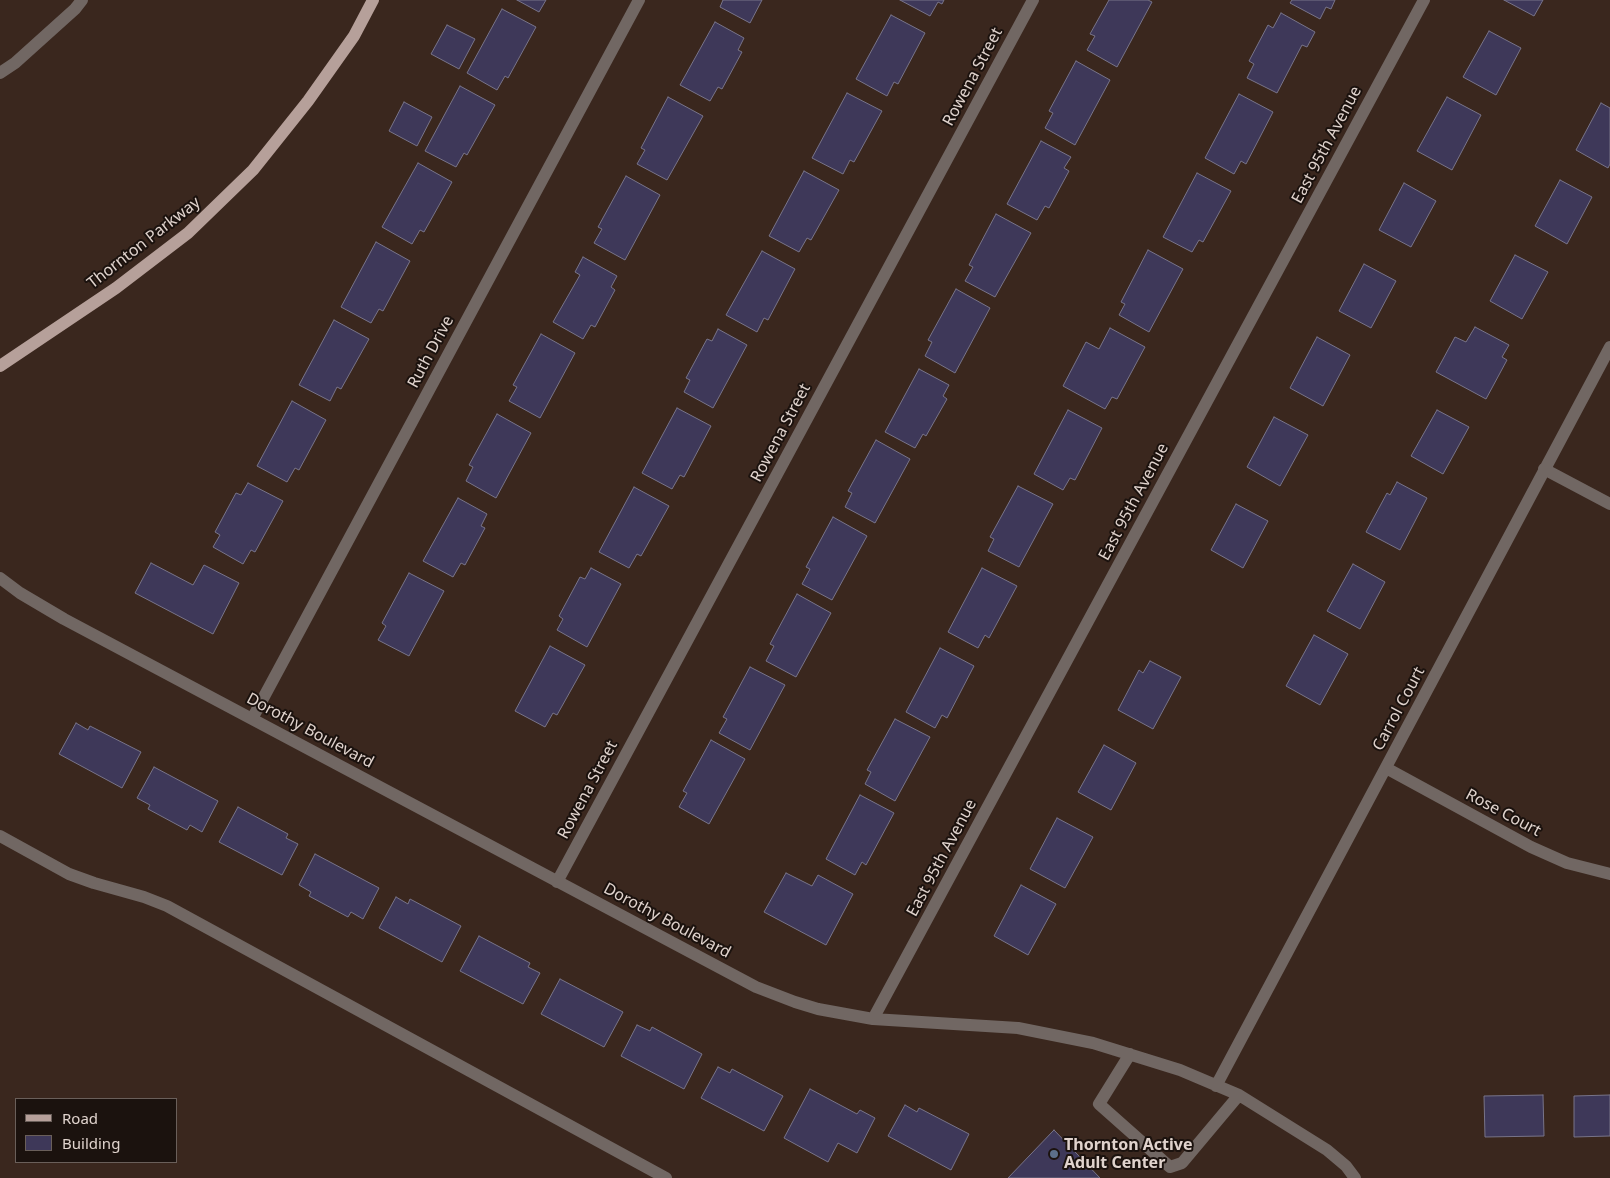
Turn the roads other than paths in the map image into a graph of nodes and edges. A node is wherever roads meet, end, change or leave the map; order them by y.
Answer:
1 (82, 0) edge
2 (373, 0) edge
3 (639, 0) edge
4 (1033, 0) edge
5 (1424, 0) edge
6 (0, 74) edge
7 (1610, 347) edge
8 (0, 366) edge
9 (1544, 468) junction
10 (1610, 504) edge
11 (0, 578) edge
12 (252, 719) junction
13 (1386, 768) junction
14 (0, 836) edge
15 (1610, 874) edge
16 (557, 882) junction
17 (873, 1019) junction
18 (1130, 1054) junction
19 (1216, 1086) junction
20 (1239, 1095) junction
21 (666, 1178) edge
22 (1355, 1178) edge

1 - 6 street
2 - 8 main road, Thornton Parkway
3 - 12 street, Ruth Drive
4 - 16 street, Rowena Street
5 - 17 street, East 95th Avenue
7 - 9 street, Carrol Court
9 - 10 street
9 - 13 street, Carrol Court
11 - 12 street, Dorothy Boulevard
12 - 16 street, Dorothy Boulevard
13 - 15 street, Rose Court
13 - 19 street, Carrol Court
14 - 21 street
16 - 17 street, Dorothy Boulevard
17 - 18 street, Dorothy Boulevard
18 - 19 street, Dorothy Boulevard
18 - 20 street
19 - 20 street, Dorothy Boulevard
20 - 22 street, Dorothy Boulevard

